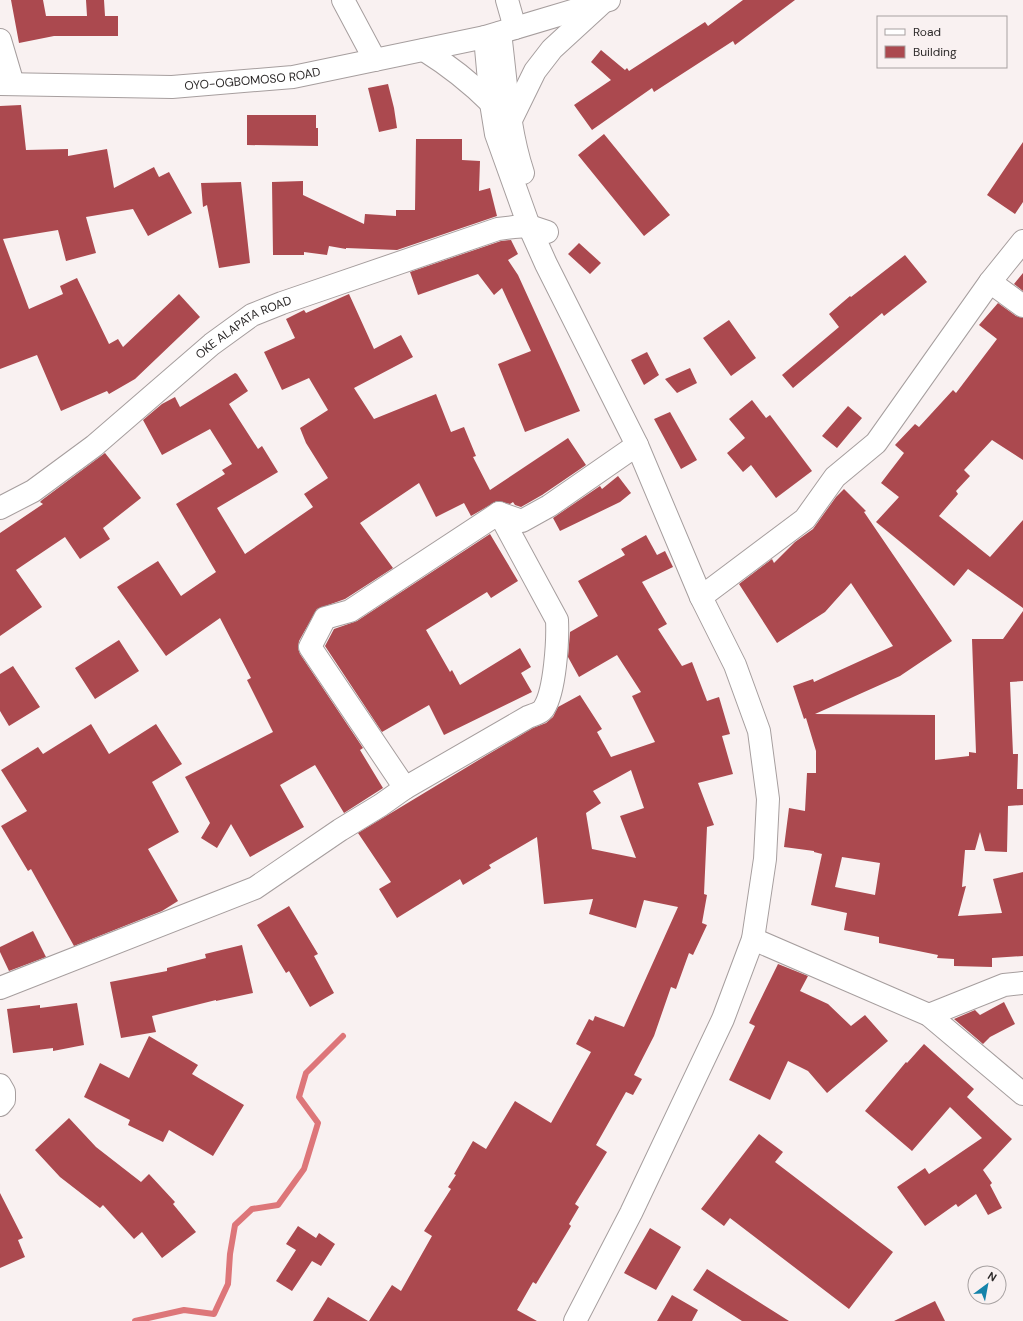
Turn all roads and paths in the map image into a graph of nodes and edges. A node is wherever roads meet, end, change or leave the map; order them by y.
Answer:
1 (343, 0) edge
2 (507, 0) edge
3 (607, 1) edge
4 (500, 33) junction
5 (0, 40) edge
6 (424, 50) junction
7 (375, 60) junction
8 (6, 84) edge
9 (491, 103) junction
10 (511, 120) junction
11 (538, 229) junction
12 (1023, 241) edge
13 (990, 282) junction
14 (1023, 306) edge
15 (637, 445) junction
16 (0, 508) edge
17 (498, 513) junction
18 (701, 596) junction
19 (405, 788) junction
20 (753, 939) junction
21 (1023, 983) edge
22 (0, 988) edge
23 (929, 1015) junction
24 (0, 1085) edge
25 (1023, 1094) edge
26 (0, 1105) edge
27 (575, 1321) edge

1 - 7 main road
2 - 4 main road
3 - 4 main road, OYO-OGBOMOSO ROAD
3 - 10 main road
4 - 6 main road, OYO-OGBOMOSO ROAD
4 - 9 main road
4 - 10 main road
5 - 8 main road
6 - 7 main road, OYO-OGBOMOSO ROAD
6 - 9 main road
7 - 8 main road, OYO-OGBOMOSO ROAD
9 - 11 main road
10 - 11 main road
11 - 15 main road
11 - 16 main road, OKE ALAPATA ROAD
12 - 13 main road
13 - 14 main road
13 - 18 main road
15 - 17 main road
15 - 18 main road
17 - 19 main road
17 - 19 main road
18 - 20 main road
19 - 22 main road
20 - 23 main road
20 - 27 main road
21 - 23 main road
23 - 25 main road
24 - 26 main road

